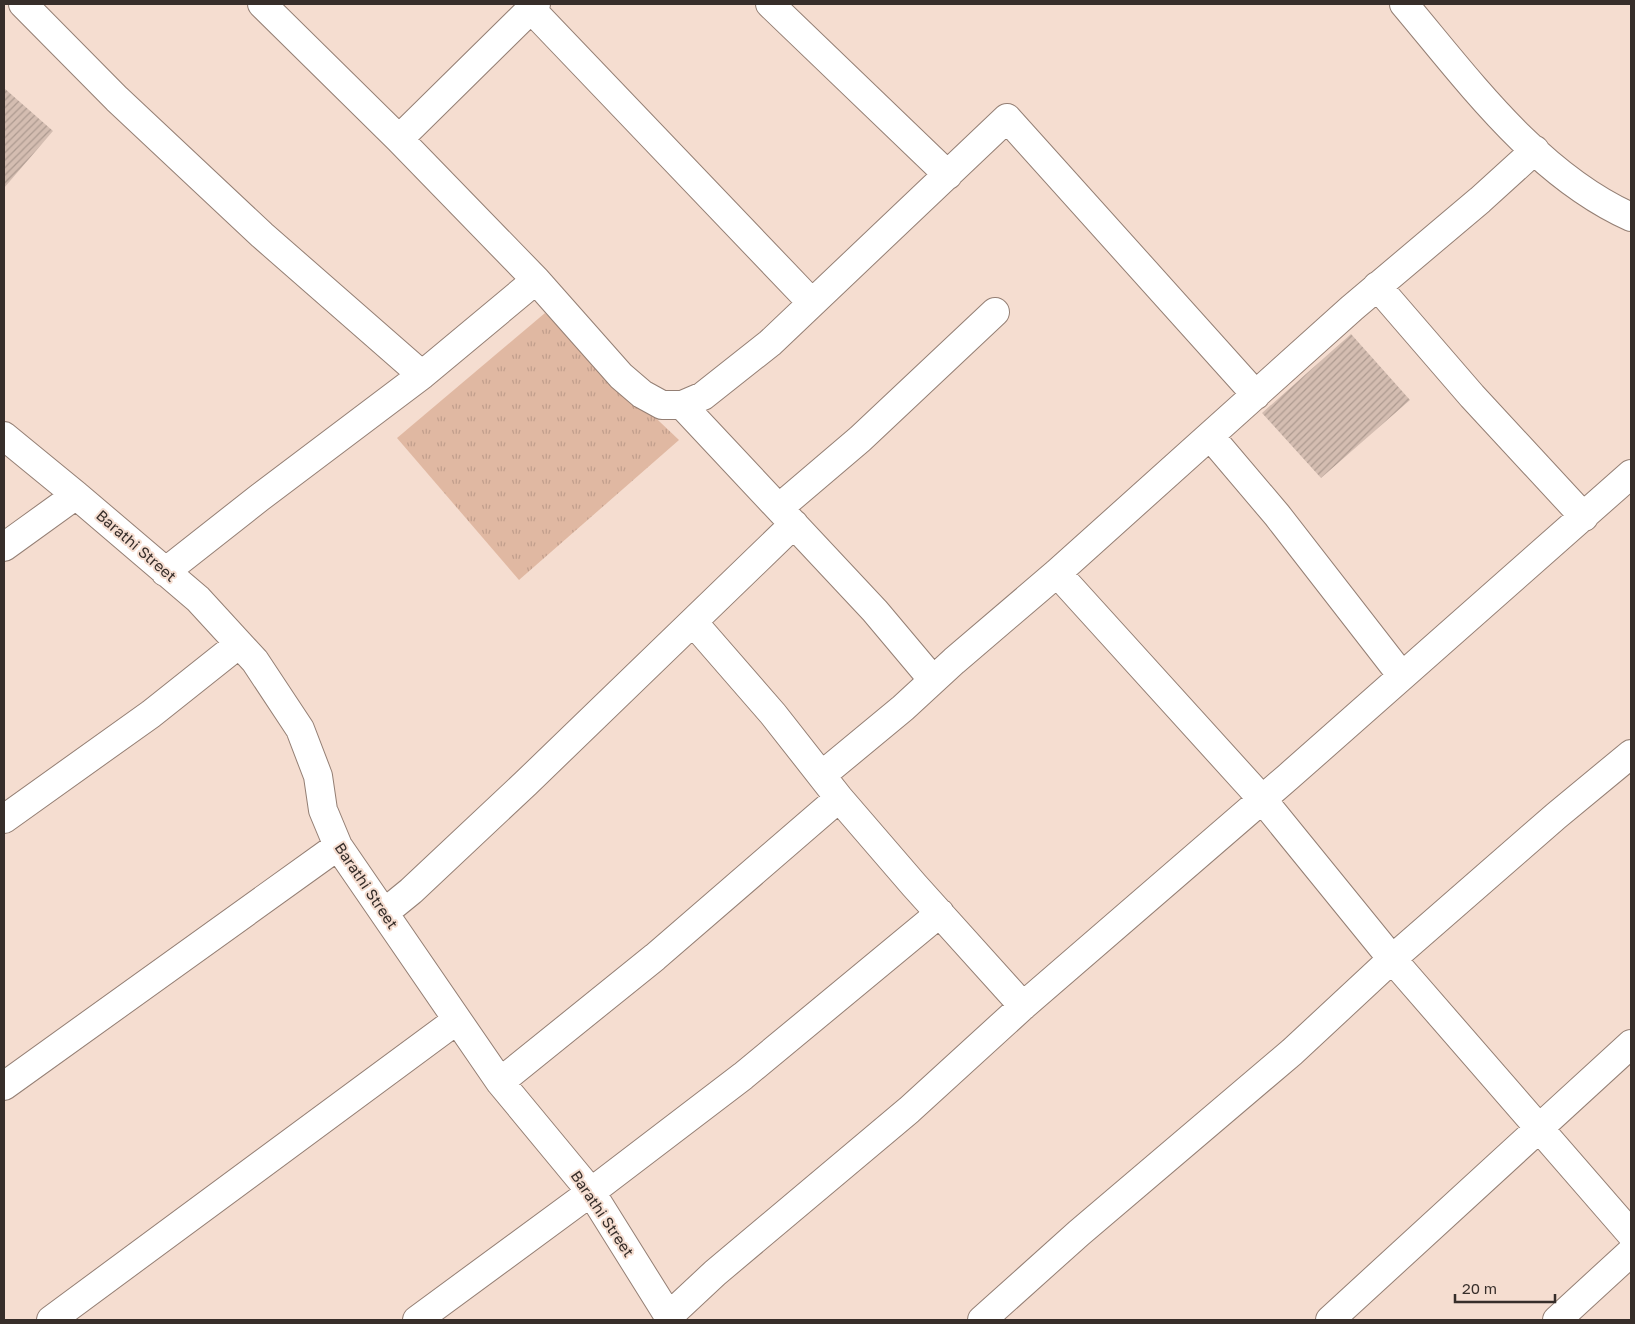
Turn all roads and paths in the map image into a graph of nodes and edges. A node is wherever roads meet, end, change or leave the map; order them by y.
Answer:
1 (24, 4) edge
2 (770, 4) edge
3 (1404, 4) edge
4 (267, 6) edge
5 (533, 6) edge
6 (399, 139) junction
7 (1535, 150) junction
8 (948, 175) junction
9 (1631, 218) edge
10 (536, 280) junction
11 (1377, 286) junction
12 (812, 303) junction
13 (995, 312) dead end
14 (422, 375) junction
15 (1256, 395) junction
16 (682, 405) junction
17 (4, 436) edge
18 (1210, 436) junction
19 (1630, 478) edge
20 (76, 495) junction
21 (786, 516) junction
22 (1584, 517) junction
23 (4, 547) edge
24 (165, 572) junction
25 (1057, 573) junction
26 (693, 622) junction
27 (239, 644) junction
28 (1402, 676) junction
29 (933, 680) junction
30 (1631, 754) edge
31 (822, 775) junction
32 (839, 798) junction
33 (1262, 799) junction
34 (4, 819) edge
35 (338, 846) junction
36 (384, 913) junction
37 (940, 914) junction
38 (1392, 959) junction
39 (1023, 1006) junction
40 (457, 1020) junction
41 (1631, 1044) edge
42 (500, 1082) junction
43 (4, 1086) edge
44 (1539, 1127) junction
45 (591, 1192) junction
46 (1631, 1234) edge
47 (1631, 1252) edge
48 (670, 1318) edge
49 (51, 1320) edge
50 (417, 1320) edge
51 (982, 1320) edge
52 (1330, 1320) edge
53 (1557, 1320) edge

1 - 14 street
2 - 8 street
3 - 7 street
4 - 6 street
5 - 6 street
5 - 12 street
6 - 10 street
7 - 9 street
7 - 11 street
8 - 12 street
8 - 15 street
10 - 14 street
10 - 16 street
11 - 15 street
11 - 22 street
12 - 16 street
13 - 21 street
14 - 24 street
15 - 18 street
16 - 21 street
17 - 20 street, Barathi Street
18 - 25 street
18 - 28 street
19 - 22 street
20 - 23 street
20 - 24 street, Barathi Street
21 - 26 street
21 - 29 street
22 - 28 street
24 - 27 street, Barathi Street
25 - 29 street
25 - 33 street
26 - 31 street
26 - 36 street
27 - 34 street
27 - 35 street, Barathi Street
28 - 33 street
29 - 31 street
30 - 38 street
31 - 32 street
32 - 37 street
32 - 42 street
33 - 38 street
33 - 39 street
35 - 36 street, Barathi Street
35 - 43 street
36 - 40 street, Barathi Street
37 - 39 street
37 - 45 street
38 - 44 street
38 - 51 street
39 - 48 street
40 - 42 street, Barathi Street
40 - 49 street
41 - 44 street
42 - 45 street, Barathi Street
44 - 46 street
44 - 52 street
45 - 48 street, Barathi Street
45 - 50 street
47 - 53 street

